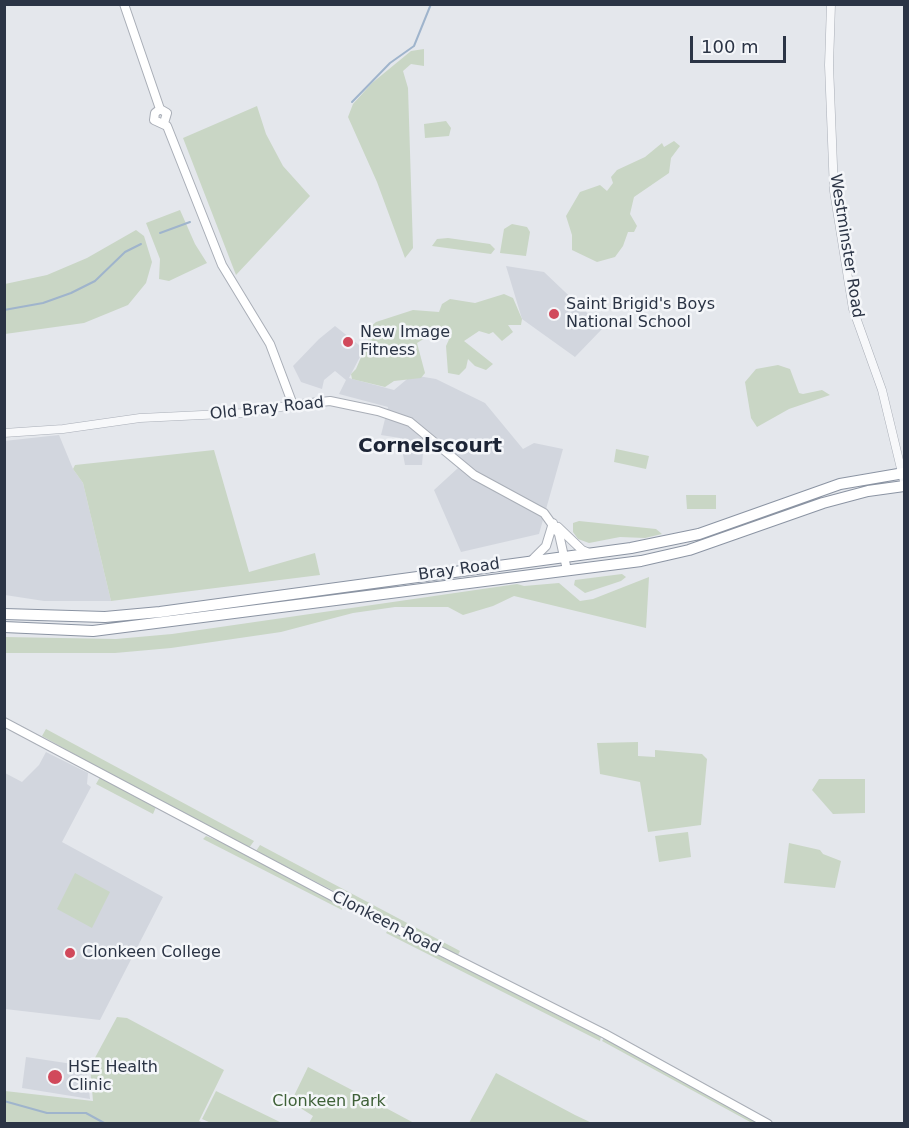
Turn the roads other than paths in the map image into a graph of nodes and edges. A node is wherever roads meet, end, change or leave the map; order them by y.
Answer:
1 (124, 4) edge
2 (831, 4) edge
3 (293, 405) junction
4 (4, 433) edge
5 (904, 475) edge
6 (904, 486) edge
7 (553, 523) junction
8 (591, 554) junction
9 (565, 556) junction
10 (531, 561) junction
11 (567, 570) junction
12 (4, 614) edge
13 (4, 627) edge
14 (4, 722) edge
15 (768, 1124) edge

1 - 3 main road
2 - 5 street, Westminster Road
3 - 4 street, Old Bray Road
3 - 7 main road, Old Bray Road
5 - 8 highway, Bray Road
6 - 11 highway, Bray Road
7 - 8 main road, Old Bray Road
7 - 9 main road
7 - 10 main road
8 - 9 highway, Bray Road
9 - 10 highway, Bray Road
9 - 11 main road
10 - 12 highway, Bray Road
11 - 13 highway, Bray Road
14 - 15 main road, Clonkeen Road

